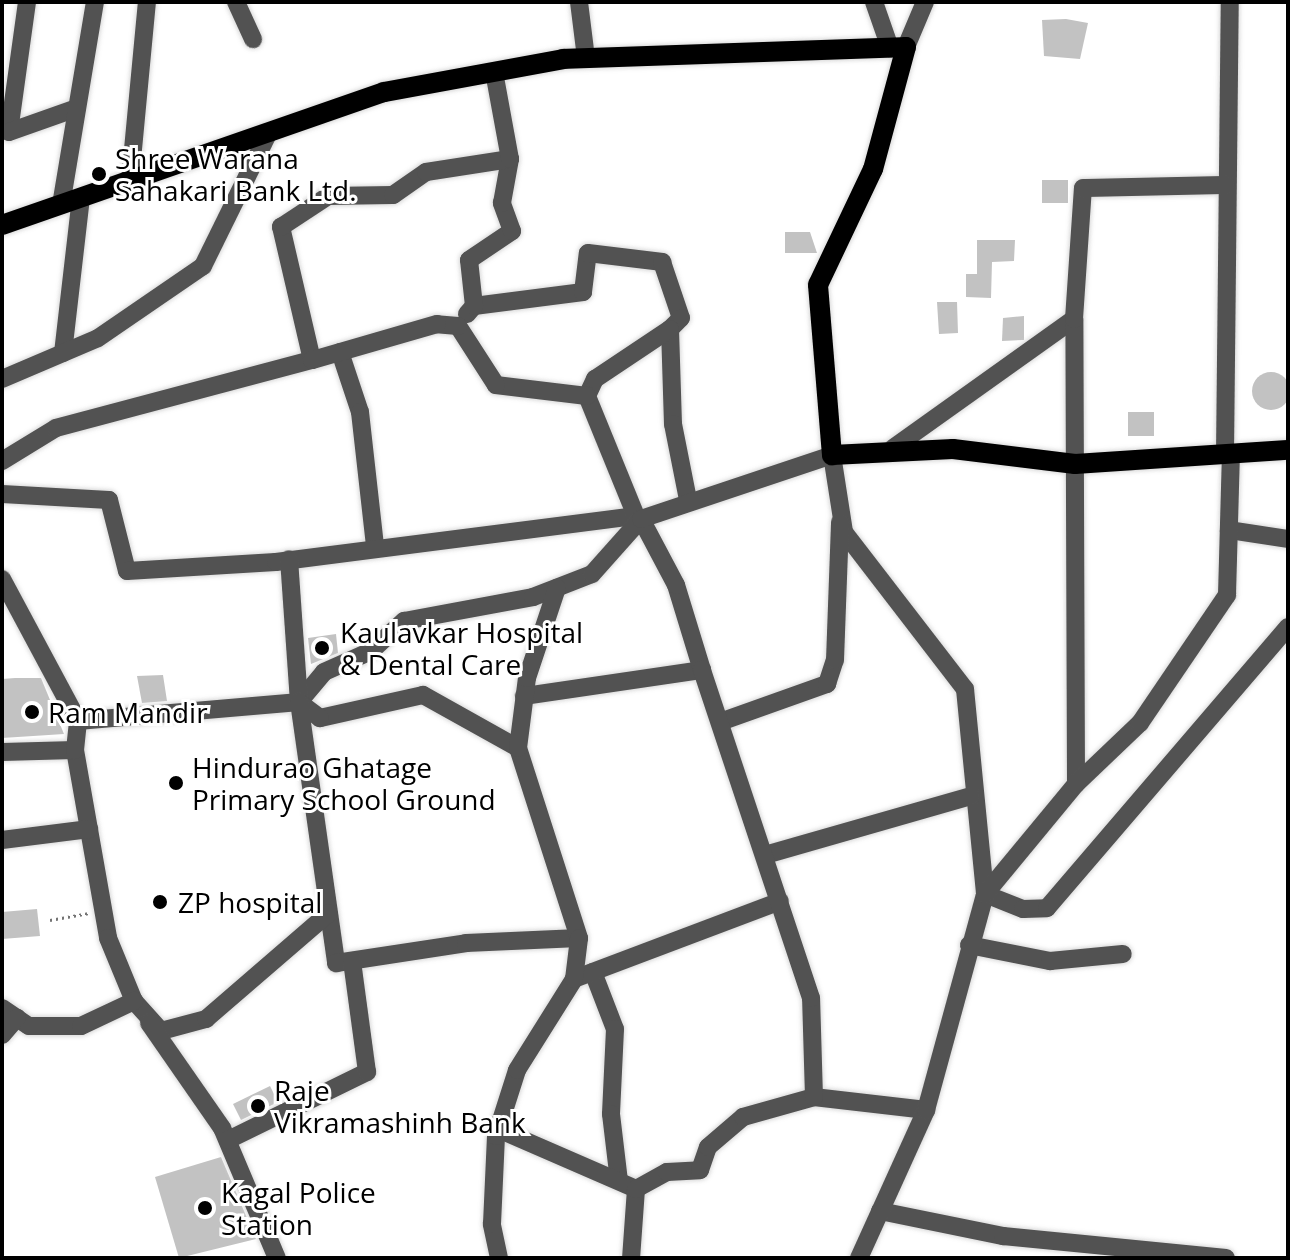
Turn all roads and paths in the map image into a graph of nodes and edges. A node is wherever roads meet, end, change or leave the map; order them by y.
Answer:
1 (27, 2) edge
2 (95, 2) edge
3 (147, 2) edge
4 (236, 2) edge
5 (579, 2) edge
6 (874, 2) edge
7 (925, 2) edge
8 (1230, 2) edge
9 (253, 39) dead end
10 (898, 47) junction
11 (586, 58) junction
12 (494, 72) junction
13 (77, 108) junction
14 (269, 132) junction
15 (510, 159) junction
16 (130, 181) junction
17 (1226, 185) junction
18 (81, 197) junction
19 (61, 205) junction
20 (2, 225) edge
21 (474, 306) junction
22 (1074, 319) junction
23 (458, 326) junction
24 (670, 329) junction
25 (340, 352) junction
26 (63, 353) junction
27 (312, 360) junction
28 (2, 379) edge
29 (587, 396) junction
30 (893, 448) junction
31 (1288, 450) edge
32 (1228, 454) junction
33 (832, 455) junction
34 (2, 461) edge
35 (1075, 464) junction
36 (2, 494) edge
37 (688, 500) junction
38 (840, 506) junction
39 (641, 519) junction
40 (1229, 530) junction
41 (1288, 539) edge
42 (375, 545) junction
43 (289, 559) junction
44 (2, 579) edge
45 (557, 588) junction
46 (1288, 627) edge
47 (702, 670) junction
48 (524, 696) junction
49 (299, 702) junction
50 (78, 721) junction
51 (720, 722) junction
52 (518, 748) junction
53 (75, 750) junction
54 (2, 752) edge
55 (1076, 784) junction
56 (971, 796) junction
57 (89, 829) junction
58 (2, 840) edge
59 (765, 855) junction
60 (985, 894) junction
61 (780, 901) junction
62 (103, 910) junction
63 (329, 913) junction
64 (50, 920) dead end
65 (579, 938) junction
66 (969, 945) junction
67 (1123, 954) dead end
68 (352, 961) junction
69 (593, 972) junction
70 (574, 979) junction
71 (134, 1001) junction
72 (9, 1013) edge
73 (2, 1035) edge
74 (814, 1097) junction
75 (926, 1110) junction
76 (498, 1129) junction
77 (228, 1140) junction
78 (627, 1185) junction
79 (880, 1211) junction
80 (277, 1258) edge
81 (499, 1258) edge
82 (631, 1258) edge
83 (859, 1258) edge
84 (1226, 1258) edge

1 - 13 street
2 - 13 street
3 - 16 street
4 - 9 street
5 - 11 street
6 - 10 street
7 - 10 street
8 - 17 street
10 - 11 main road
10 - 33 main road
11 - 12 main road
12 - 14 main road
12 - 15 street
13 - 19 street
14 - 16 main road
14 - 26 street
15 - 21 street
15 - 27 street
16 - 18 main road
17 - 22 street
17 - 32 street
18 - 19 main road
18 - 26 street
19 - 20 main road
21 - 23 street
21 - 24 street
22 - 30 street
22 - 35 street
23 - 25 street
23 - 29 street
24 - 29 street
24 - 37 street
25 - 27 street
25 - 42 street
26 - 28 street
27 - 34 street
29 - 42 street
30 - 33 main road
30 - 35 main road
31 - 32 main road
32 - 35 main road
32 - 40 street
33 - 37 street
33 - 38 street
35 - 55 street
36 - 43 street
37 - 39 street
38 - 51 street
38 - 56 street
39 - 45 street
39 - 47 street
40 - 41 street
40 - 55 street
42 - 43 street
43 - 49 street
44 - 50 street
45 - 48 street
45 - 49 street
46 - 60 street
47 - 48 street
47 - 51 street
48 - 52 street
49 - 50 street
49 - 52 street
49 - 63 street
50 - 53 street
51 - 59 street
52 - 65 street
53 - 54 street
53 - 57 street
55 - 60 street
56 - 59 street
56 - 60 street
57 - 58 street
57 - 62 street
59 - 61 street
60 - 66 street
61 - 69 street
61 - 74 street
62 - 64 path
62 - 71 street
63 - 68 street
63 - 71 street
65 - 68 street
65 - 70 street
66 - 67 street
66 - 75 street
68 - 77 street
69 - 70 street
69 - 78 street
70 - 76 street
71 - 72 street
71 - 77 street
72 - 73 street
74 - 75 street
74 - 78 street
75 - 79 street
76 - 78 street
76 - 81 street
77 - 80 street
78 - 82 street
79 - 83 street
79 - 84 street

